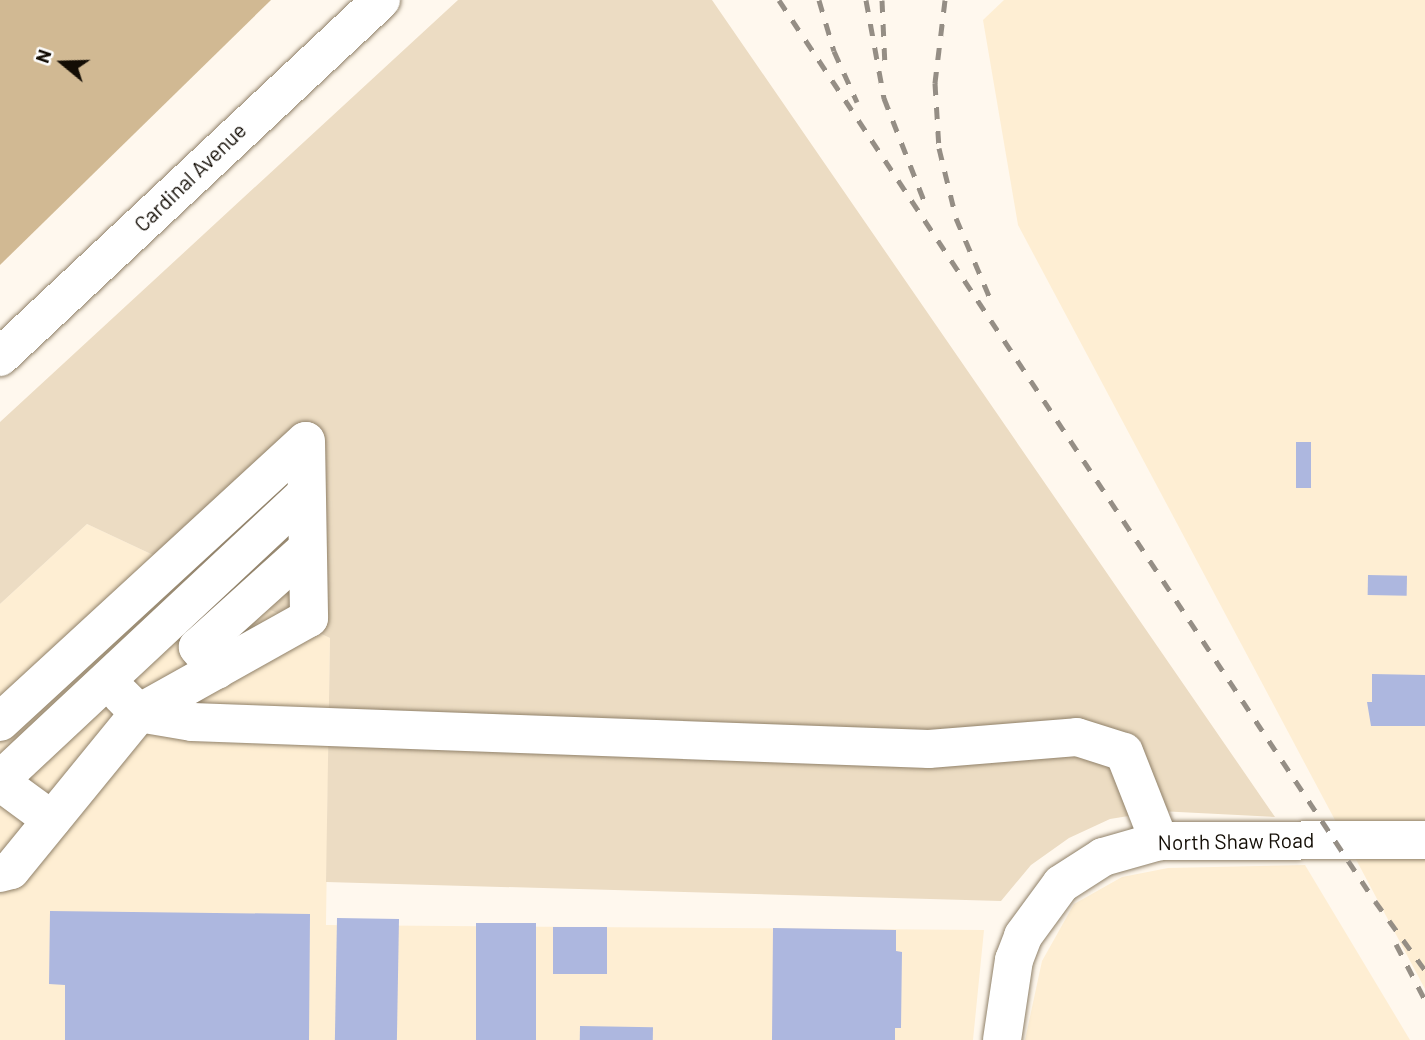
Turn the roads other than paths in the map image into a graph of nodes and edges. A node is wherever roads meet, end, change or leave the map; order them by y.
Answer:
1 (381, 0) edge
2 (0, 357) edge
3 (304, 496) junction
4 (307, 549) junction
5 (184, 553) junction
6 (208, 586) junction
7 (172, 620) junction
8 (86, 643) junction
9 (208, 658) junction
10 (108, 680) junction
11 (139, 713) junction
12 (0, 722) edge
13 (0, 781) edge
14 (52, 820) junction
15 (1425, 840) edge
16 (1159, 841) junction
17 (0, 873) edge
18 (1002, 1040) edge

1 - 2 street, Cardinal Avenue
3 - 4 street
3 - 5 street
3 - 6 street
4 - 9 street
4 - 9 street
5 - 6 street
5 - 8 street
6 - 7 street
7 - 9 street
7 - 10 street
8 - 10 street
8 - 12 street
9 - 11 street
10 - 11 street
10 - 13 street
11 - 14 street
11 - 16 street
13 - 14 street
14 - 17 street
15 - 16 street, North Shaw Road
16 - 18 street, North Shaw Road

